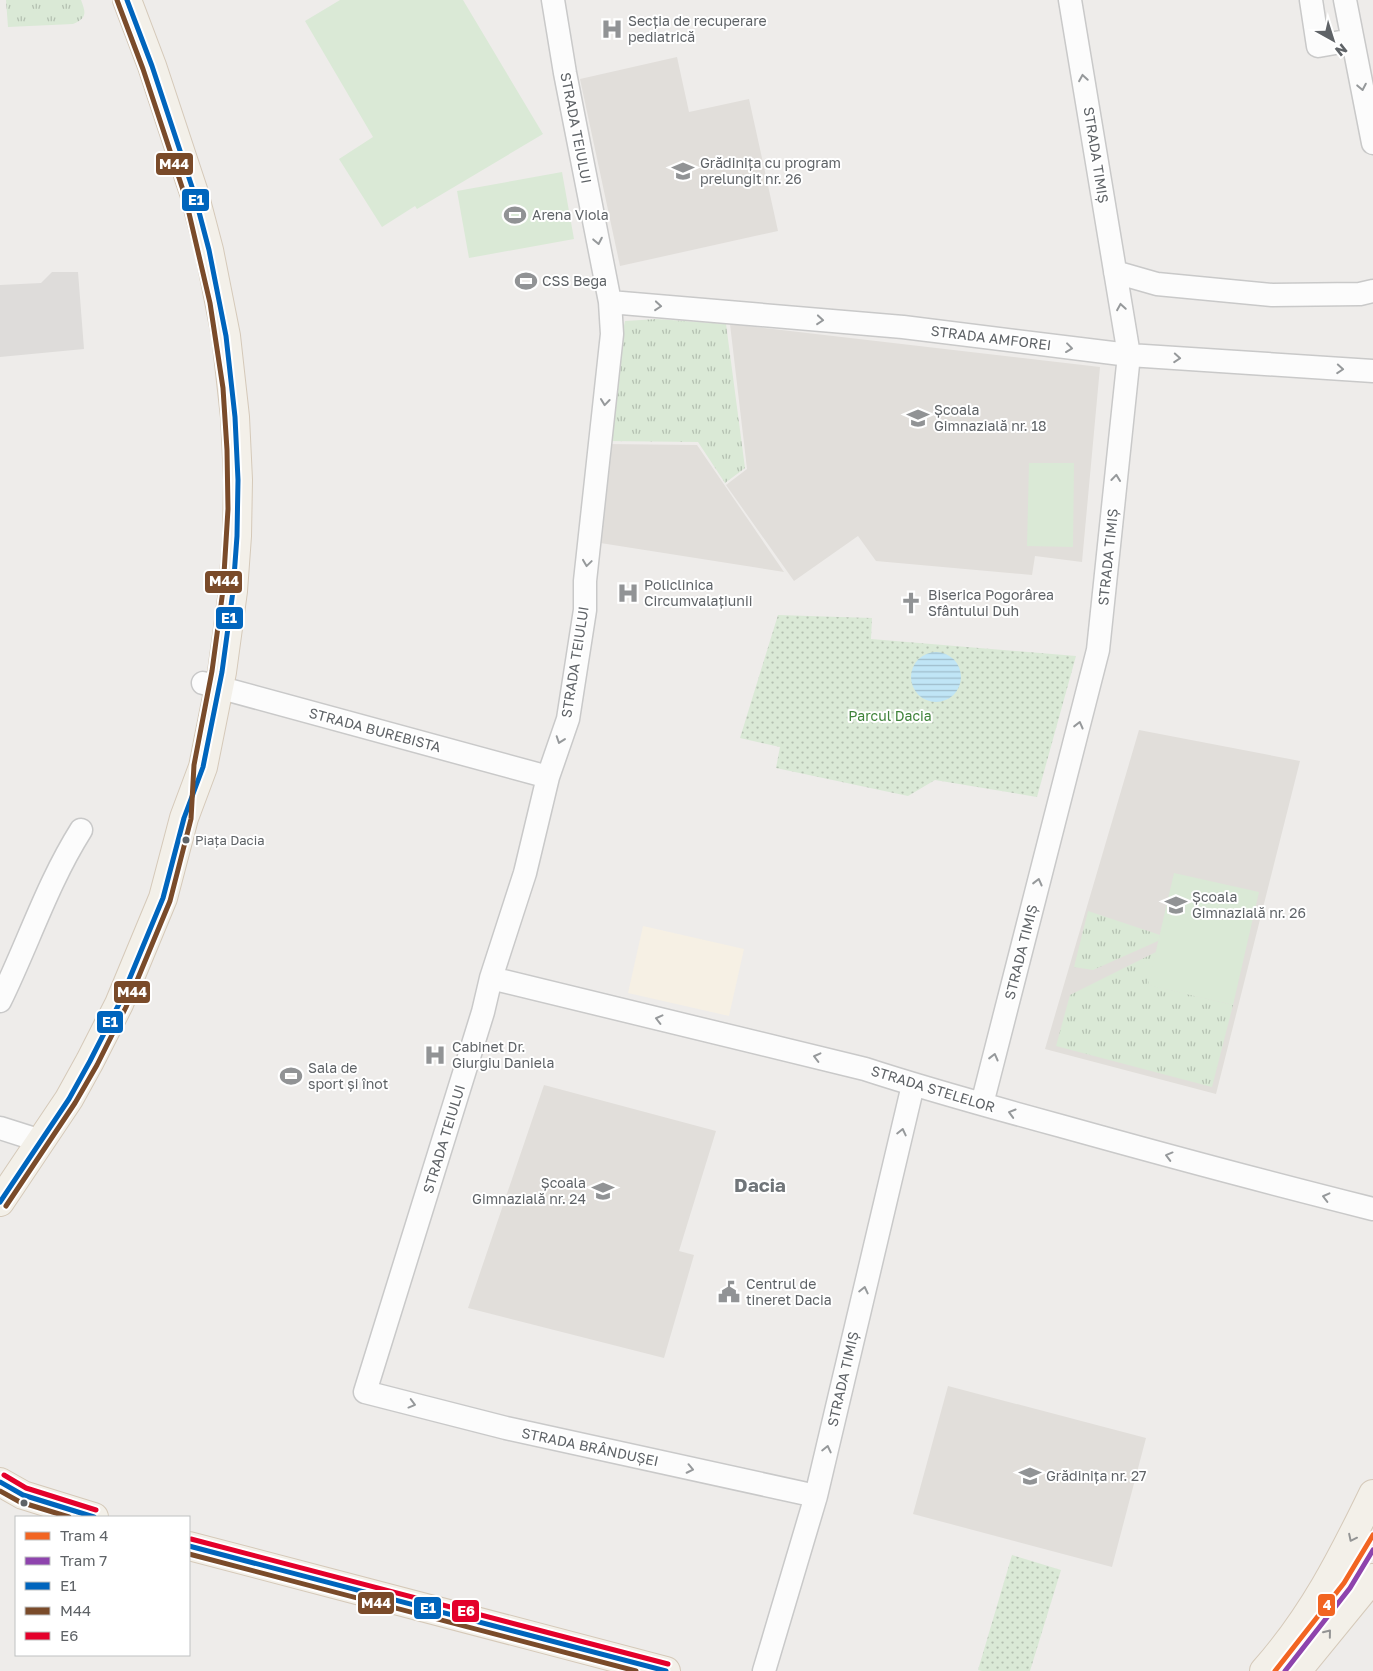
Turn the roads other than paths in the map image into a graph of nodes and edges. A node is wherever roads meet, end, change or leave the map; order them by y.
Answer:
1 (109, 0) edge
2 (127, 0) edge
3 (553, 0) edge
4 (1070, 0) edge
5 (1310, 0) edge
6 (1345, 0) edge
7 (1352, 40) junction
8 (1373, 143) edge
9 (1115, 272) junction
10 (1373, 291) edge
11 (610, 302) junction
12 (1129, 355) junction
13 (1373, 371) edge
14 (211, 685) junction
15 (548, 777) junction
16 (81, 830) dead end
17 (491, 978) junction
18 (0, 1001) edge
19 (913, 1085) junction
20 (982, 1104) junction
21 (0, 1128) edge
22 (41, 1141) junction
23 (0, 1202) edge
24 (1373, 1209) edge
25 (365, 1392) joint
26 (8, 1490) edge
27 (1373, 1494) edge
28 (816, 1496) junction
29 (91, 1516) edge
30 (190, 1546) edge
31 (1373, 1578) edge
32 (1290, 1660) edge
33 (666, 1671) edge
34 (764, 1671) edge
35 (1254, 1671) edge
36 (1264, 1671) edge

1 - 14 main road
2 - 14 main road
3 -> 11 street, STRADA TEIULUI
9 -> 4 street, STRADA TIMIȘ
5 - 7 street
6 - 7 street
7 -> 8 street
9 - 10 street
12 -> 9 street, STRADA TIMIȘ
11 -> 12 street, STRADA AMFOREI
11 -> 15 street, STRADA TEIULUI
12 -> 13 street, STRADA AMFOREI
20 -> 12 street, STRADA TIMIȘ
14 - 15 street, STRADA BUREBISTA
14 - 22 main road
15 - 17 street, STRADA TEIULUI
16 - 18 street
19 -> 17 street, STRADA STELELOR
17 - 25 street, STRADA TEIULUI
19 - 20 street, STRADA STELELOR
28 -> 19 street, STRADA TIMIȘ
24 -> 20 street, STRADA STELELOR
21 - 22 street
22 - 23 main road
25 -> 28 street, STRADA BRÂNDUȘEI
26 - 29 main road
27 -> 32 main road
28 - 34 street, STRADA TIMIȘ
30 - 33 main road
32 -> 31 main road
32 - 35 main road
32 - 36 main road

